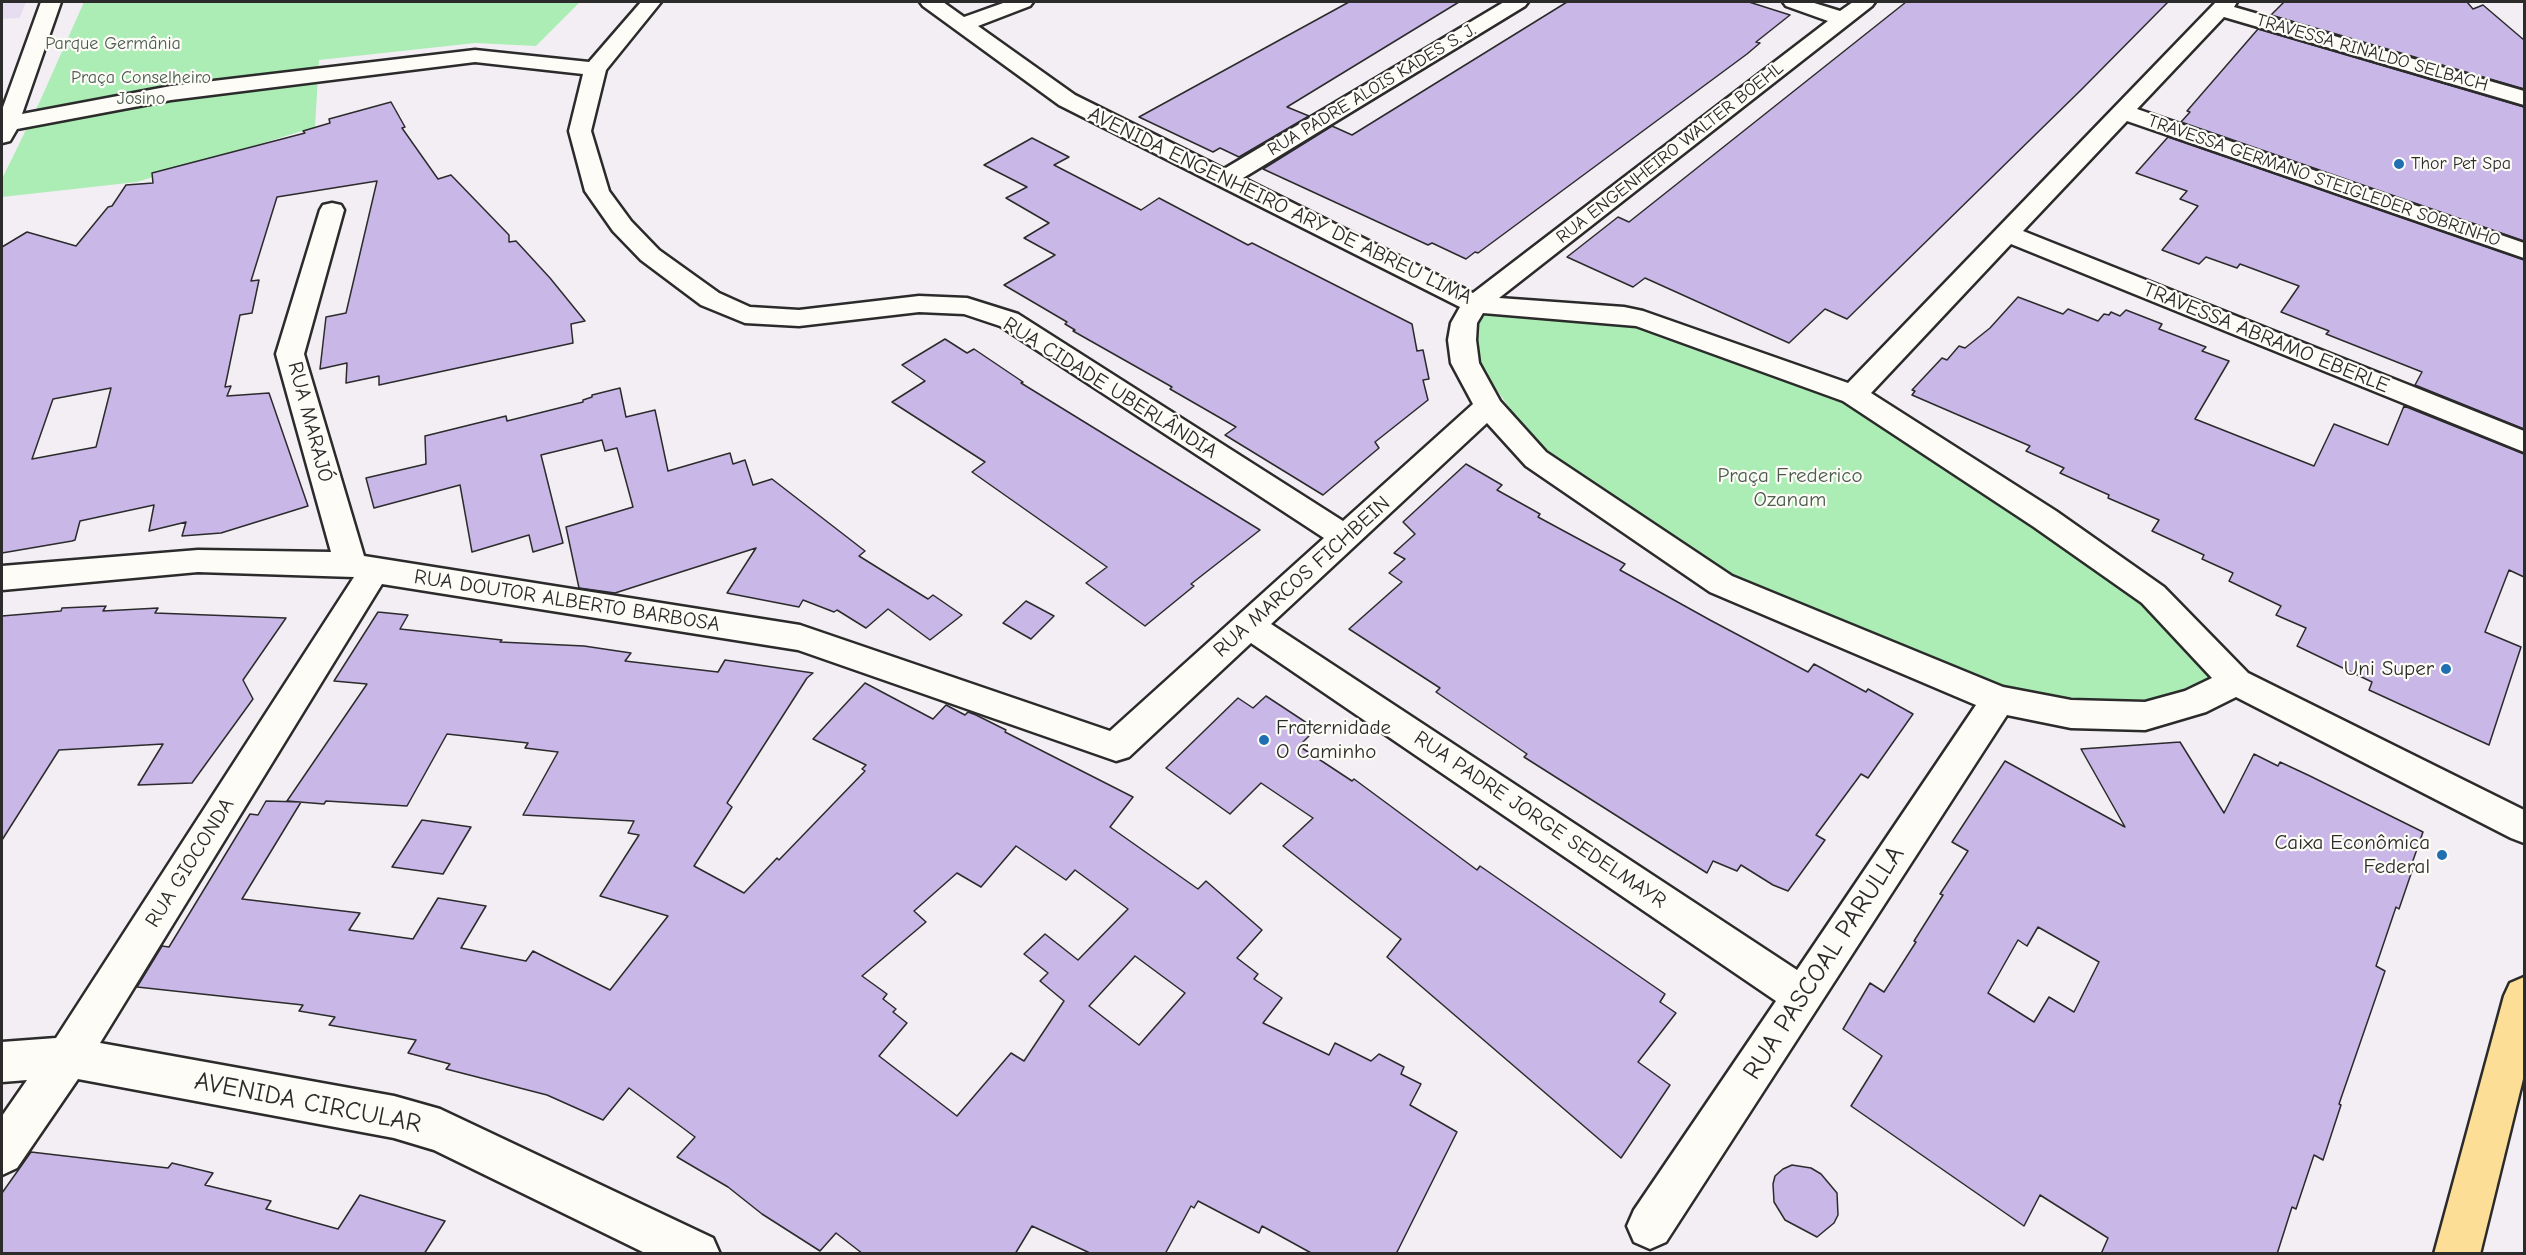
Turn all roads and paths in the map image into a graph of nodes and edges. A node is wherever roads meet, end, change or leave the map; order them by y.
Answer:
1 (51, 2) edge
2 (651, 2) edge
3 (930, 2) edge
4 (1023, 2) edge
5 (1518, 2) edge
6 (1793, 2) edge
7 (1865, 2) edge
8 (2223, 5) edge
9 (1842, 19) junction
10 (962, 25) junction
11 (596, 69) junction
12 (2524, 98) edge
13 (2122, 112) junction
14 (4, 128) edge
15 (1225, 179) junction
16 (332, 210) dead end
17 (2007, 234) junction
18 (2524, 251) edge
19 (1475, 304) junction
20 (1853, 395) junction
21 (1488, 406) junction
22 (2524, 442) edge
23 (1346, 538) junction
24 (362, 568) junction
25 (2, 578) edge
26 (1248, 625) junction
27 (2236, 682) junction
28 (1998, 700) junction
29 (1116, 747) joint
30 (2524, 827) edge
31 (1802, 996) junction
32 (2524, 996) edge
33 (68, 1057) junction
34 (2, 1062) edge
35 (2, 1153) edge
36 (1650, 1226) dead end
37 (697, 1254) edge
38 (2457, 1254) edge

1 - 14 street
2 - 11 street
3 - 10 street, AVENIDA ENGENHEIRO ARY DE ABREU LIMA
4 - 10 street
5 - 15 street, RUA PADRE ALOIS KADES S. J.
6 - 9 street
7 - 9 street, RUA ENGENHEIRO WALTER BOEHL
8 - 12 street, TRAVESSA RINALDO SELBACH
8 - 13 street
9 - 19 street, RUA ENGENHEIRO WALTER BOEHL
10 - 15 street, AVENIDA ENGENHEIRO ARY DE ABREU LIMA
11 - 14 street
11 - 23 street, RUA CIDADE UBERLÂNDIA
13 - 17 street
13 - 18 street, TRAVESSA GERMANO STEIGLEDER SOBRINHO
15 - 19 street, AVENIDA ENGENHEIRO ARY DE ABREU LIMA
16 - 24 street, RUA MARAJÓ
17 - 20 street
17 - 22 street, TRAVESSA ABRAMO EBERLE
19 - 20 street, AVENIDA ENGENHEIRO ARY DE ABREU LIMA
19 - 21 street
20 - 27 street, AVENIDA ENGENHEIRO ARY DE ABREU LIMA
21 - 23 street, RUA MARCOS FICHBEIN
21 - 28 street
23 - 26 street, RUA MARCOS FICHBEIN
24 - 25 street, RUA DOUTOR ALBERTO BARBOSA
24 - 29 street, RUA DOUTOR ALBERTO BARBOSA
24 - 33 street, RUA GIOCONDA
26 - 29 street, RUA MARCOS FICHBEIN
26 - 31 street, RUA PADRE JORGE SEDELMAYR
27 - 28 street
27 - 30 street, AVENIDA ENGENHEIRO ARY DE ABREU LIMA
28 - 31 street, RUA PASCOAL PARULLA
31 - 36 street, RUA PASCOAL PARULLA
32 - 38 main road
33 - 34 street, AVENIDA CIRCULAR
33 - 35 street, RUA GIOCONDA
33 - 37 street, AVENIDA CIRCULAR

